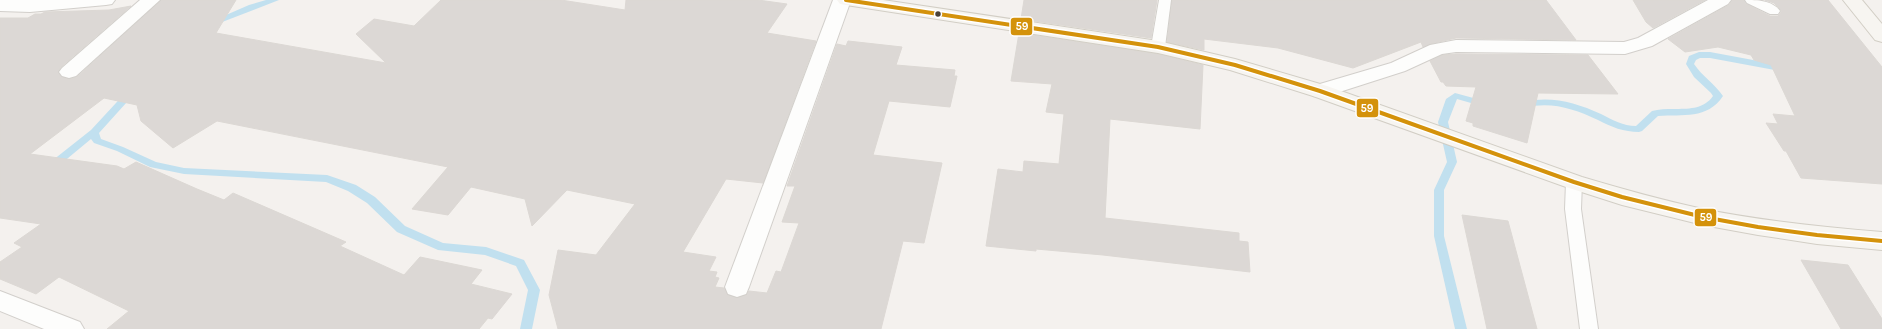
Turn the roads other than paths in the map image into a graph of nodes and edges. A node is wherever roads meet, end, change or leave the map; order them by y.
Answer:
1 (106, 0) edge
2 (151, 0) edge
3 (842, 0) edge
4 (846, 0) edge
5 (1165, 0) edge
6 (1722, 0) edge
7 (1751, 0) edge
8 (1852, 0) edge
9 (7, 6) edge
10 (1774, 12) dead end
11 (1882, 36) edge
12 (1158, 47) junction
13 (69, 72) dead end
14 (1320, 91) junction
15 (1574, 182) junction
16 (1882, 240) edge
17 (737, 287) dead end
18 (1, 302) edge
19 (71, 329) edge
20 (1589, 329) edge

1 - 9 street
2 - 13 street
3 - 17 street
4 - 12 main road
5 - 12 lane
6 - 14 street
7 - 10 lane
8 - 11 main road
12 - 14 main road
14 - 15 main road
15 - 16 main road
15 - 20 lane
18 - 19 street

